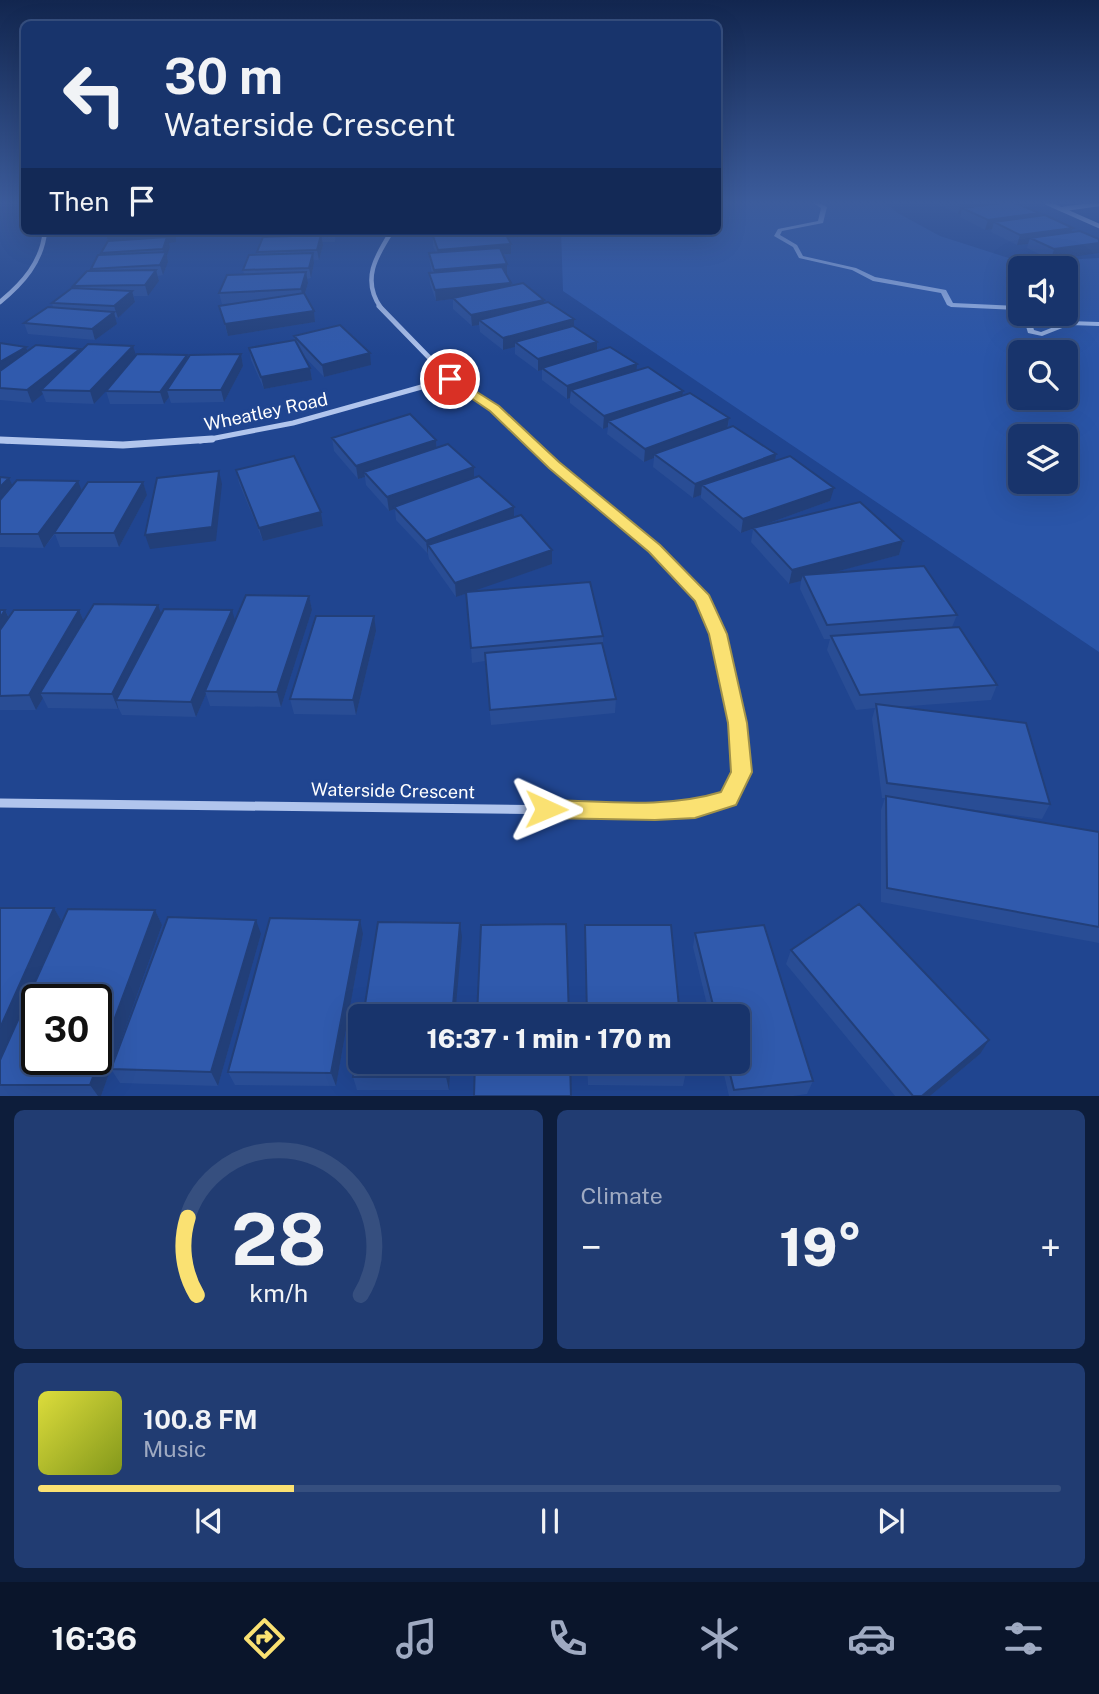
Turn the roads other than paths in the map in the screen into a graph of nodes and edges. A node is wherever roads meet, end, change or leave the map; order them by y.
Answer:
1 (41, 254) edge
2 (377, 254) edge
3 (0, 302) edge
4 (450, 379) junction
5 (0, 440) edge
6 (0, 803) edge

1 - 3 street
2 - 4 street, Waterside Crescent
4 - 5 street, Wheatley Road
4 - 6 street, Waterside Crescent

